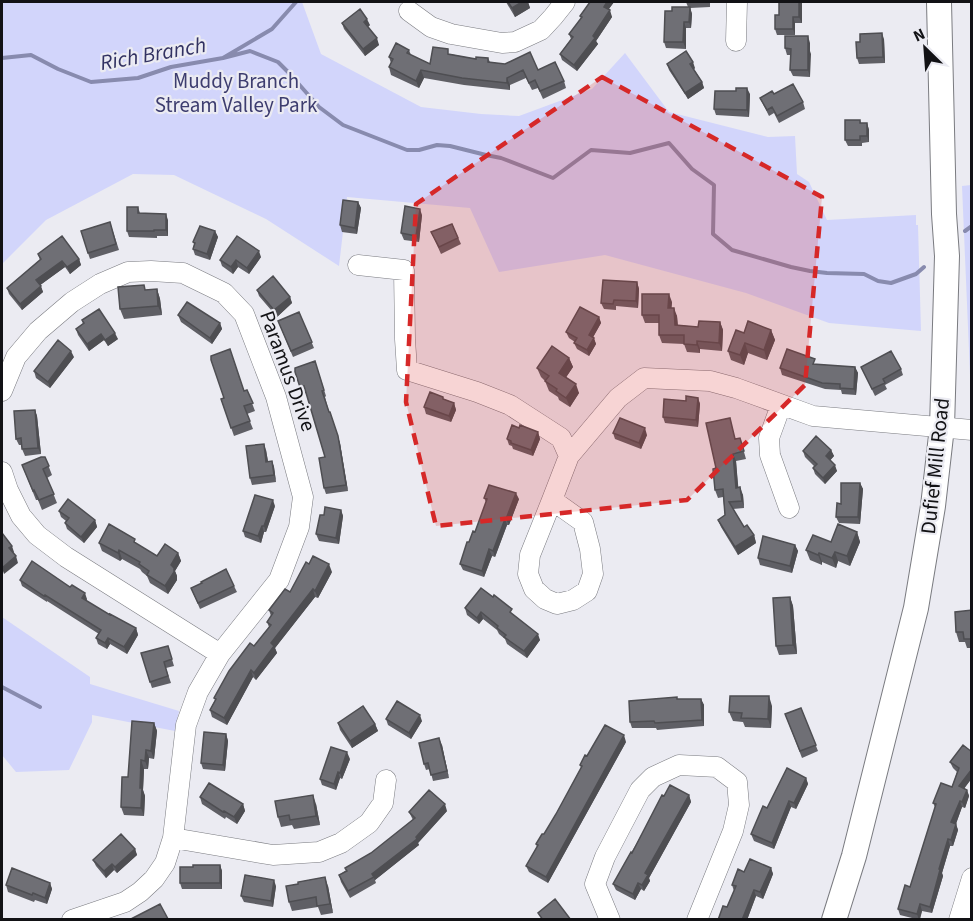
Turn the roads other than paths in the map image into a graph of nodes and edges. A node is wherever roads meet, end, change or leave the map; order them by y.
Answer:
1 (565, 2) edge
2 (737, 2) edge
3 (939, 2) edge
4 (409, 11) dead end
5 (736, 41) dead end
6 (358, 265) dead end
7 (2, 391) edge
8 (781, 405) junction
9 (942, 427) junction
10 (972, 430) edge
11 (569, 456) junction
12 (2, 472) edge
13 (552, 500) junction
14 (789, 508) dead end
15 (220, 654) junction
16 (386, 780) dead end
17 (173, 838) junction
18 (972, 878) edge
19 (72, 920) edge
20 (610, 920) edge
21 (697, 920) edge
22 (834, 920) edge
23 (959, 920) edge

1 - 4 street
2 - 5 street
3 - 9 main road, Dufief Mill Road
6 - 11 street
7 - 15 street, Paramus Drive
8 - 9 street
8 - 11 street
8 - 14 street
9 - 10 street
9 - 22 main road, Dufief Mill Road
11 - 13 street
12 - 15 street
13 - 13 street
15 - 17 street, Paramus Drive
16 - 17 street
17 - 19 street, Paramus Drive
18 - 23 street
20 - 21 street

